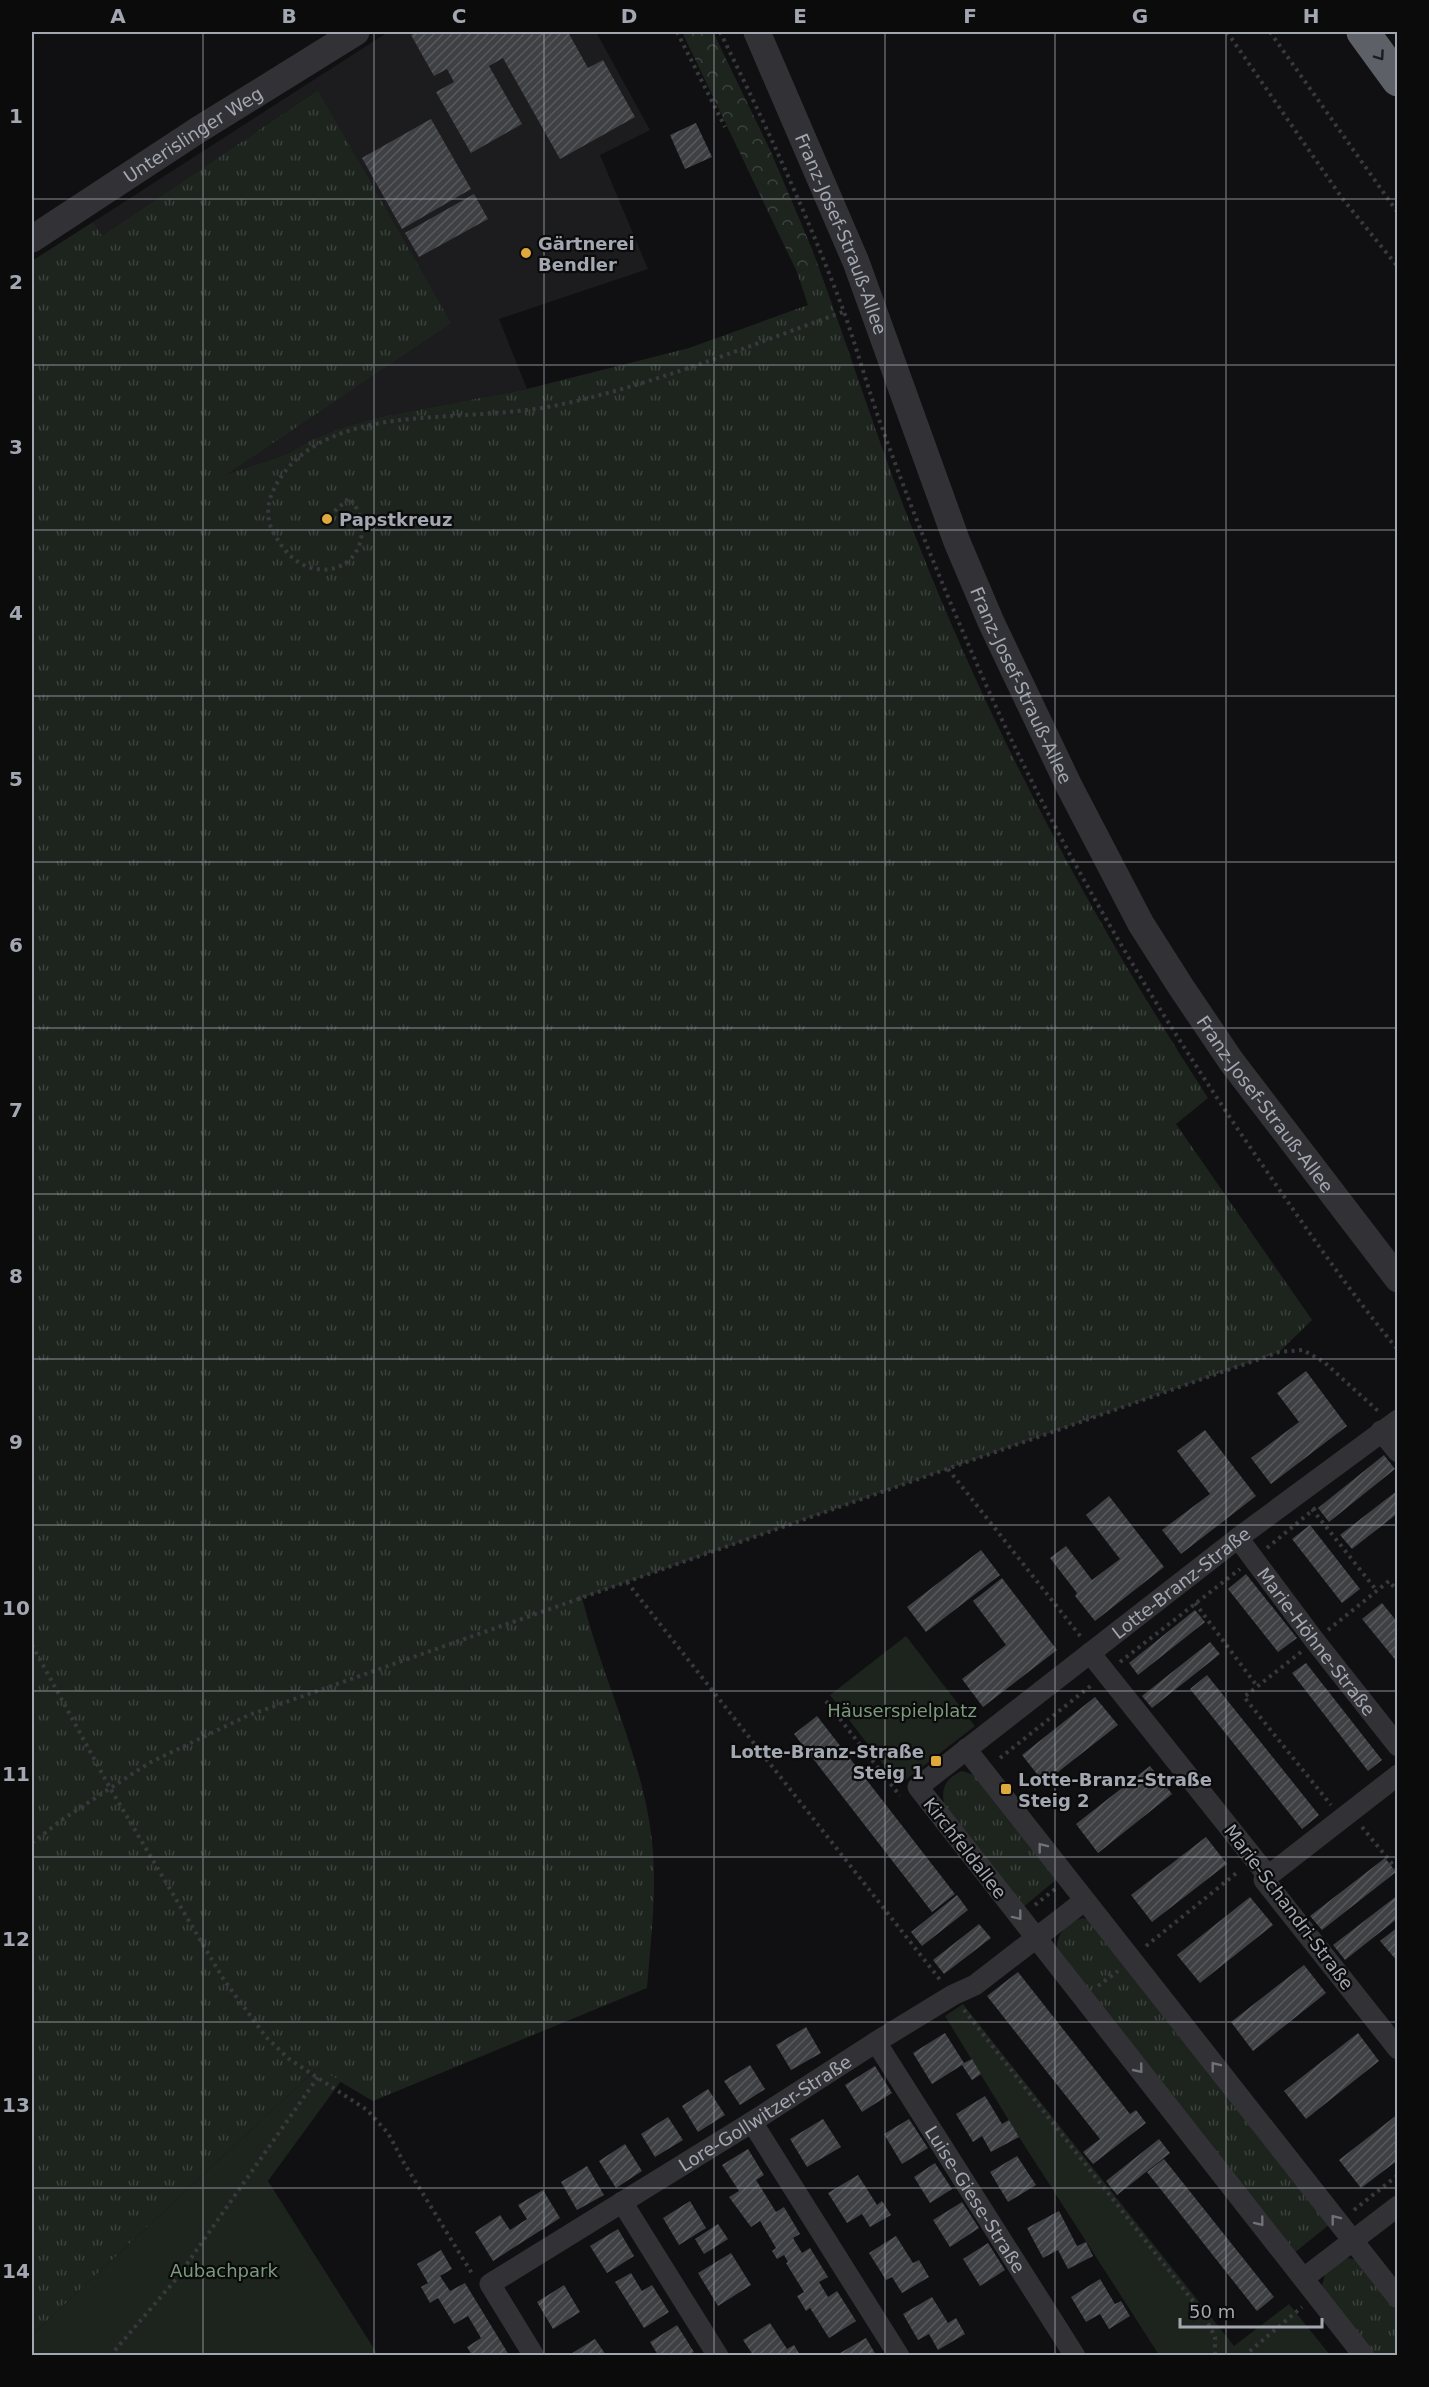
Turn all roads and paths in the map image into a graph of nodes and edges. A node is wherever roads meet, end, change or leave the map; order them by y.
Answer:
1 (356, 32) edge
2 (677, 32) edge
3 (757, 32) edge
4 (1227, 32) edge
5 (1270, 32) edge
6 (1363, 32) edge
7 (1398, 80) edge
8 (725, 127) dead end
9 (1398, 213) edge
10 (32, 239) edge
11 (1398, 267) edge
12 (843, 312) dead end
13 (329, 516) dead end
14 (1398, 1279) edge
15 (1390, 1425) edge
16 (1398, 1452) edge
17 (948, 1468) junction
18 (1299, 1492) junction
19 (1322, 1503) dead end
20 (1313, 1510) junction
21 (1335, 1527) dead end
22 (1330, 1531) junction
23 (1238, 1538) junction
24 (1254, 1558) junction
25 (627, 1582) junction
26 (1179, 1584) junction
27 (1377, 1591) junction
28 (1398, 1592) edge
29 (1196, 1604) junction
30 (1315, 1641) junction
31 (32, 1645) edge
32 (1090, 1653) junction
33 (1105, 1674) junction
34 (1257, 1686) junction
35 (1398, 1746) edge
36 (966, 1749) junction
37 (1000, 1758) dead end
38 (1398, 1775) edge
39 (110, 1788) junction
40 (1346, 1815) junction
41 (32, 1843) edge
42 (1254, 1859) junction
43 (1398, 1871) edge
44 (1268, 1876) junction
45 (1068, 1879) junction
46 (1084, 1901) junction
47 (1019, 1917) junction
48 (1036, 1939) junction
49 (1142, 1951) junction
50 (953, 1995) junction
51 (1083, 1999) junction
52 (876, 2042) junction
53 (1398, 2049) edge
54 (318, 2077) junction
55 (752, 2122) junction
56 (1398, 2175) edge
57 (622, 2202) junction
58 (1398, 2206) edge
59 (1354, 2210) dead end
60 (1351, 2240) junction
61 (1304, 2277) junction
62 (490, 2284) junction
63 (1398, 2298) edge
64 (1302, 2307) dead end
65 (110, 2355) edge
66 (534, 2355) edge
67 (718, 2355) edge
68 (899, 2355) edge
69 (1075, 2355) edge
70 (1215, 2355) edge
71 (1244, 2355) edge
72 (1364, 2355) edge

1 - 10 street, Unterislinger Weg
2 - 8 path
3 - 14 street, Franz-Josef-Strauß-Allee
4 - 11 path
5 - 9 path
6 -> 7 highway
12 - 13 path
15 - 16 street
15 - 17 path
15 - 18 street, Lotte-Branz-Straße
17 - 25 path
17 - 32 path
18 - 20 path
18 - 23 street, Lotte-Branz-Straße
19 - 20 path
20 - 22 path
20 - 24 path
21 - 22 path
22 - 27 path
23 - 24 street, Marie-Höhne-Straße
23 - 26 street, Lotte-Branz-Straße
24 - 29 path
24 - 30 street, Marie-Höhne-Straße
25 - 39 path
25 - 50 path
26 - 29 path
26 - 32 street, Lotte-Branz-Straße
27 - 28 path
27 - 30 path
29 - 33 path
29 - 34 path
30 - 34 path
30 - 35 street, Marie-Höhne-Straße
31 - 39 path
32 - 33 street, Marie-Schandri-Straße
32 - 36 street, Lotte-Branz-Straße
33 - 37 path
33 - 42 street, Marie-Schandri-Straße
34 - 40 path
45 -> 36 street
36 -> 47 street, Kirchfeldallee
38 - 40 street
39 - 41 path
39 - 54 path
40 - 43 path
40 - 44 street
42 - 44 street, Marie-Schandri-Straße
42 - 49 path
44 - 53 street, Marie-Schandri-Straße
45 - 46 street
45 - 47 path
46 - 48 street
46 - 49 street
47 - 48 street, Kirchfeldallee
48 - 50 street, Lore-Gollwitzer-Straße
48 - 51 street, Kirchfeldallee
49 - 51 path
60 -> 49 street
50 - 52 street, Lore-Gollwitzer-Straße
50 - 70 path
51 -> 61 street, Kirchfeldallee
52 - 55 street, Lore-Gollwitzer-Straße
52 - 69 street, Luise-Giese-Straße
54 - 62 path
54 - 65 path
55 - 57 street, Lore-Gollwitzer-Straße
55 - 68 street
56 - 59 path
57 - 62 street, Lore-Gollwitzer-Straße
57 - 67 street
58 - 60 street
60 - 61 street
60 - 63 street
61 - 72 street, Kirchfeldallee
62 - 66 street
64 - 71 path

